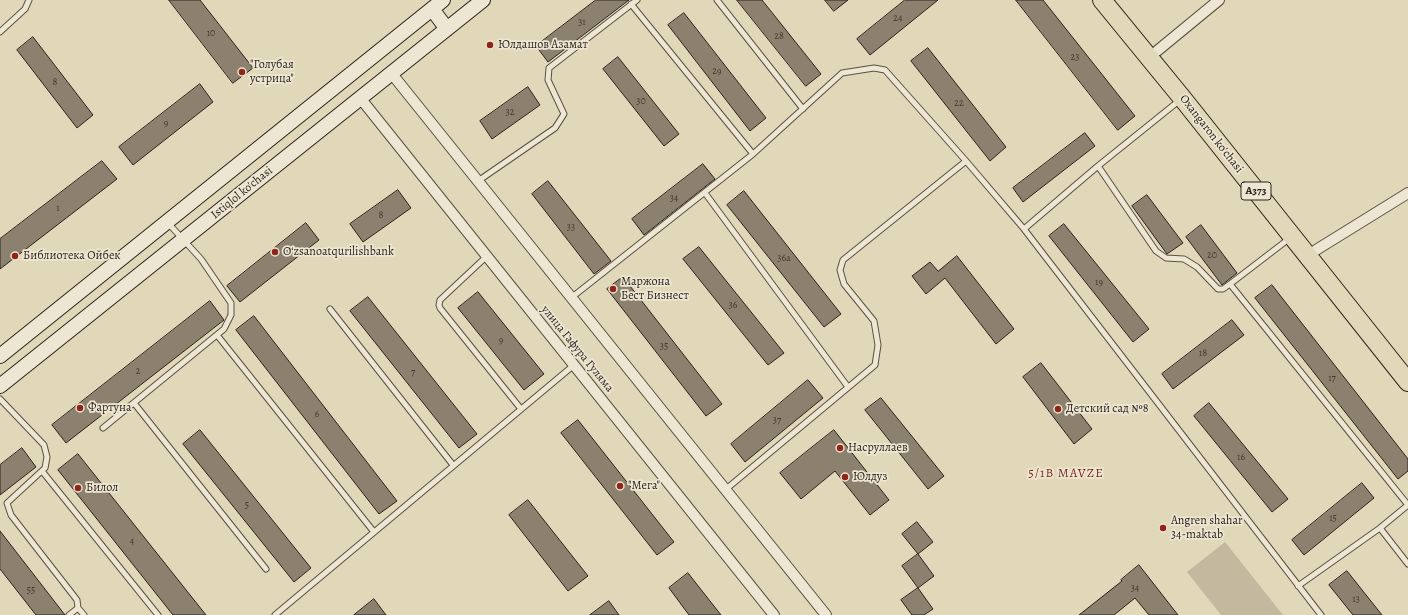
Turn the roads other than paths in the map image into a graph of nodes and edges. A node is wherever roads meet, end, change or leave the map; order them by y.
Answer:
1 (29, 0) edge
2 (443, 0) edge
3 (483, 0) edge
4 (637, 0) edge
5 (717, 0) edge
6 (1102, 0) edge
7 (1116, 0) edge
8 (1220, 0) edge
9 (631, 4) junction
10 (432, 9) junction
11 (447, 29) junction
12 (0, 32) edge
13 (1157, 51) junction
14 (392, 74) junction
15 (1187, 95) junction
16 (361, 99) junction
17 (803, 109) junction
18 (753, 154) junction
19 (966, 162) junction
20 (1098, 166) junction
21 (478, 181) junction
22 (705, 193) junction
23 (1408, 193) edge
24 (167, 222) junction
25 (1024, 229) junction
26 (1292, 237) junction
27 (183, 240) junction
28 (1312, 253) junction
29 (487, 256) junction
30 (1230, 284) junction
31 (571, 298) junction
32 (330, 309) dead end
33 (217, 335) junction
34 (0, 356) edge
35 (574, 365) junction
36 (1408, 366) edge
37 (1408, 382) edge
38 (0, 386) edge
39 (848, 387) junction
40 (0, 400) edge
41 (134, 402) junction
42 (521, 409) junction
43 (103, 428) dead end
44 (454, 465) junction
45 (42, 471) junction
46 (726, 490) junction
47 (1408, 505) edge
48 (1380, 528) junction
49 (374, 532) junction
50 (1408, 564) edge
51 (266, 569) dead end
52 (1298, 586) junction
53 (78, 608) junction
54 (69, 615) edge
55 (84, 615) edge
56 (158, 615) edge
57 (275, 615) edge
58 (774, 615) edge
59 (826, 615) edge
60 (1321, 615) edge

1 - 12 lane
2 - 10 main road, Istiqlol ko'chasi
3 - 11 main road, Istiqlol ko'chasi
4 - 9 lane
5 - 17 lane
6 - 15 highway, Oxangaron ko'chasi / A373
7 - 13 highway, Oxangaron ko'chasi / A373
8 - 13 street
9 - 18 lane
9 - 21 lane
10 - 11 main road
10 - 24 main road, Istiqlol ko'chasi
11 - 14 main road, Istiqlol ko'chasi
13 - 15 highway, Oxangaron ko'chasi / A373
14 - 16 main road, Istiqlol ko'chasi
14 - 21 street
15 - 20 lane
15 - 26 highway, Oxangaron ko'chasi / A373
15 - 28 highway, Oxangaron ko'chasi / A373
16 - 27 main road, Istiqlol ko'chasi
16 - 29 street, улица Гафура Гуляма
17 - 18 lane
17 - 19 lane
18 - 22 lane
19 - 25 lane
19 - 39 lane
20 - 25 lane
20 - 30 lane
21 - 31 street
22 - 31 lane
22 - 39 lane
23 - 28 street
24 - 27 lane
24 - 34 main road, Istiqlol ko'chasi
25 - 52 lane
26 - 28 highway, Oxangaron ko'chasi / A373
26 - 30 lane
27 - 33 lane
27 - 38 main road, Istiqlol ko'chasi
28 - 36 highway, Oxangaron ko'chasi / A373
28 - 37 highway, Oxangaron ko'chasi / A373
29 - 35 street, улица Гафура Гуляма
29 - 42 lane
30 - 47 lane
31 - 46 street
32 - 44 lane
33 - 41 lane
33 - 49 lane
35 - 42 lane
35 - 58 street, улица Гафура Гуляма
39 - 46 lane
40 - 45 lane
41 - 43 lane
41 - 51 lane
42 - 44 lane
44 - 49 lane
45 - 53 lane
45 - 56 lane
46 - 59 street
47 - 48 lane
48 - 50 lane
48 - 52 lane
49 - 57 lane
52 - 60 lane
53 - 54 lane
53 - 55 lane

